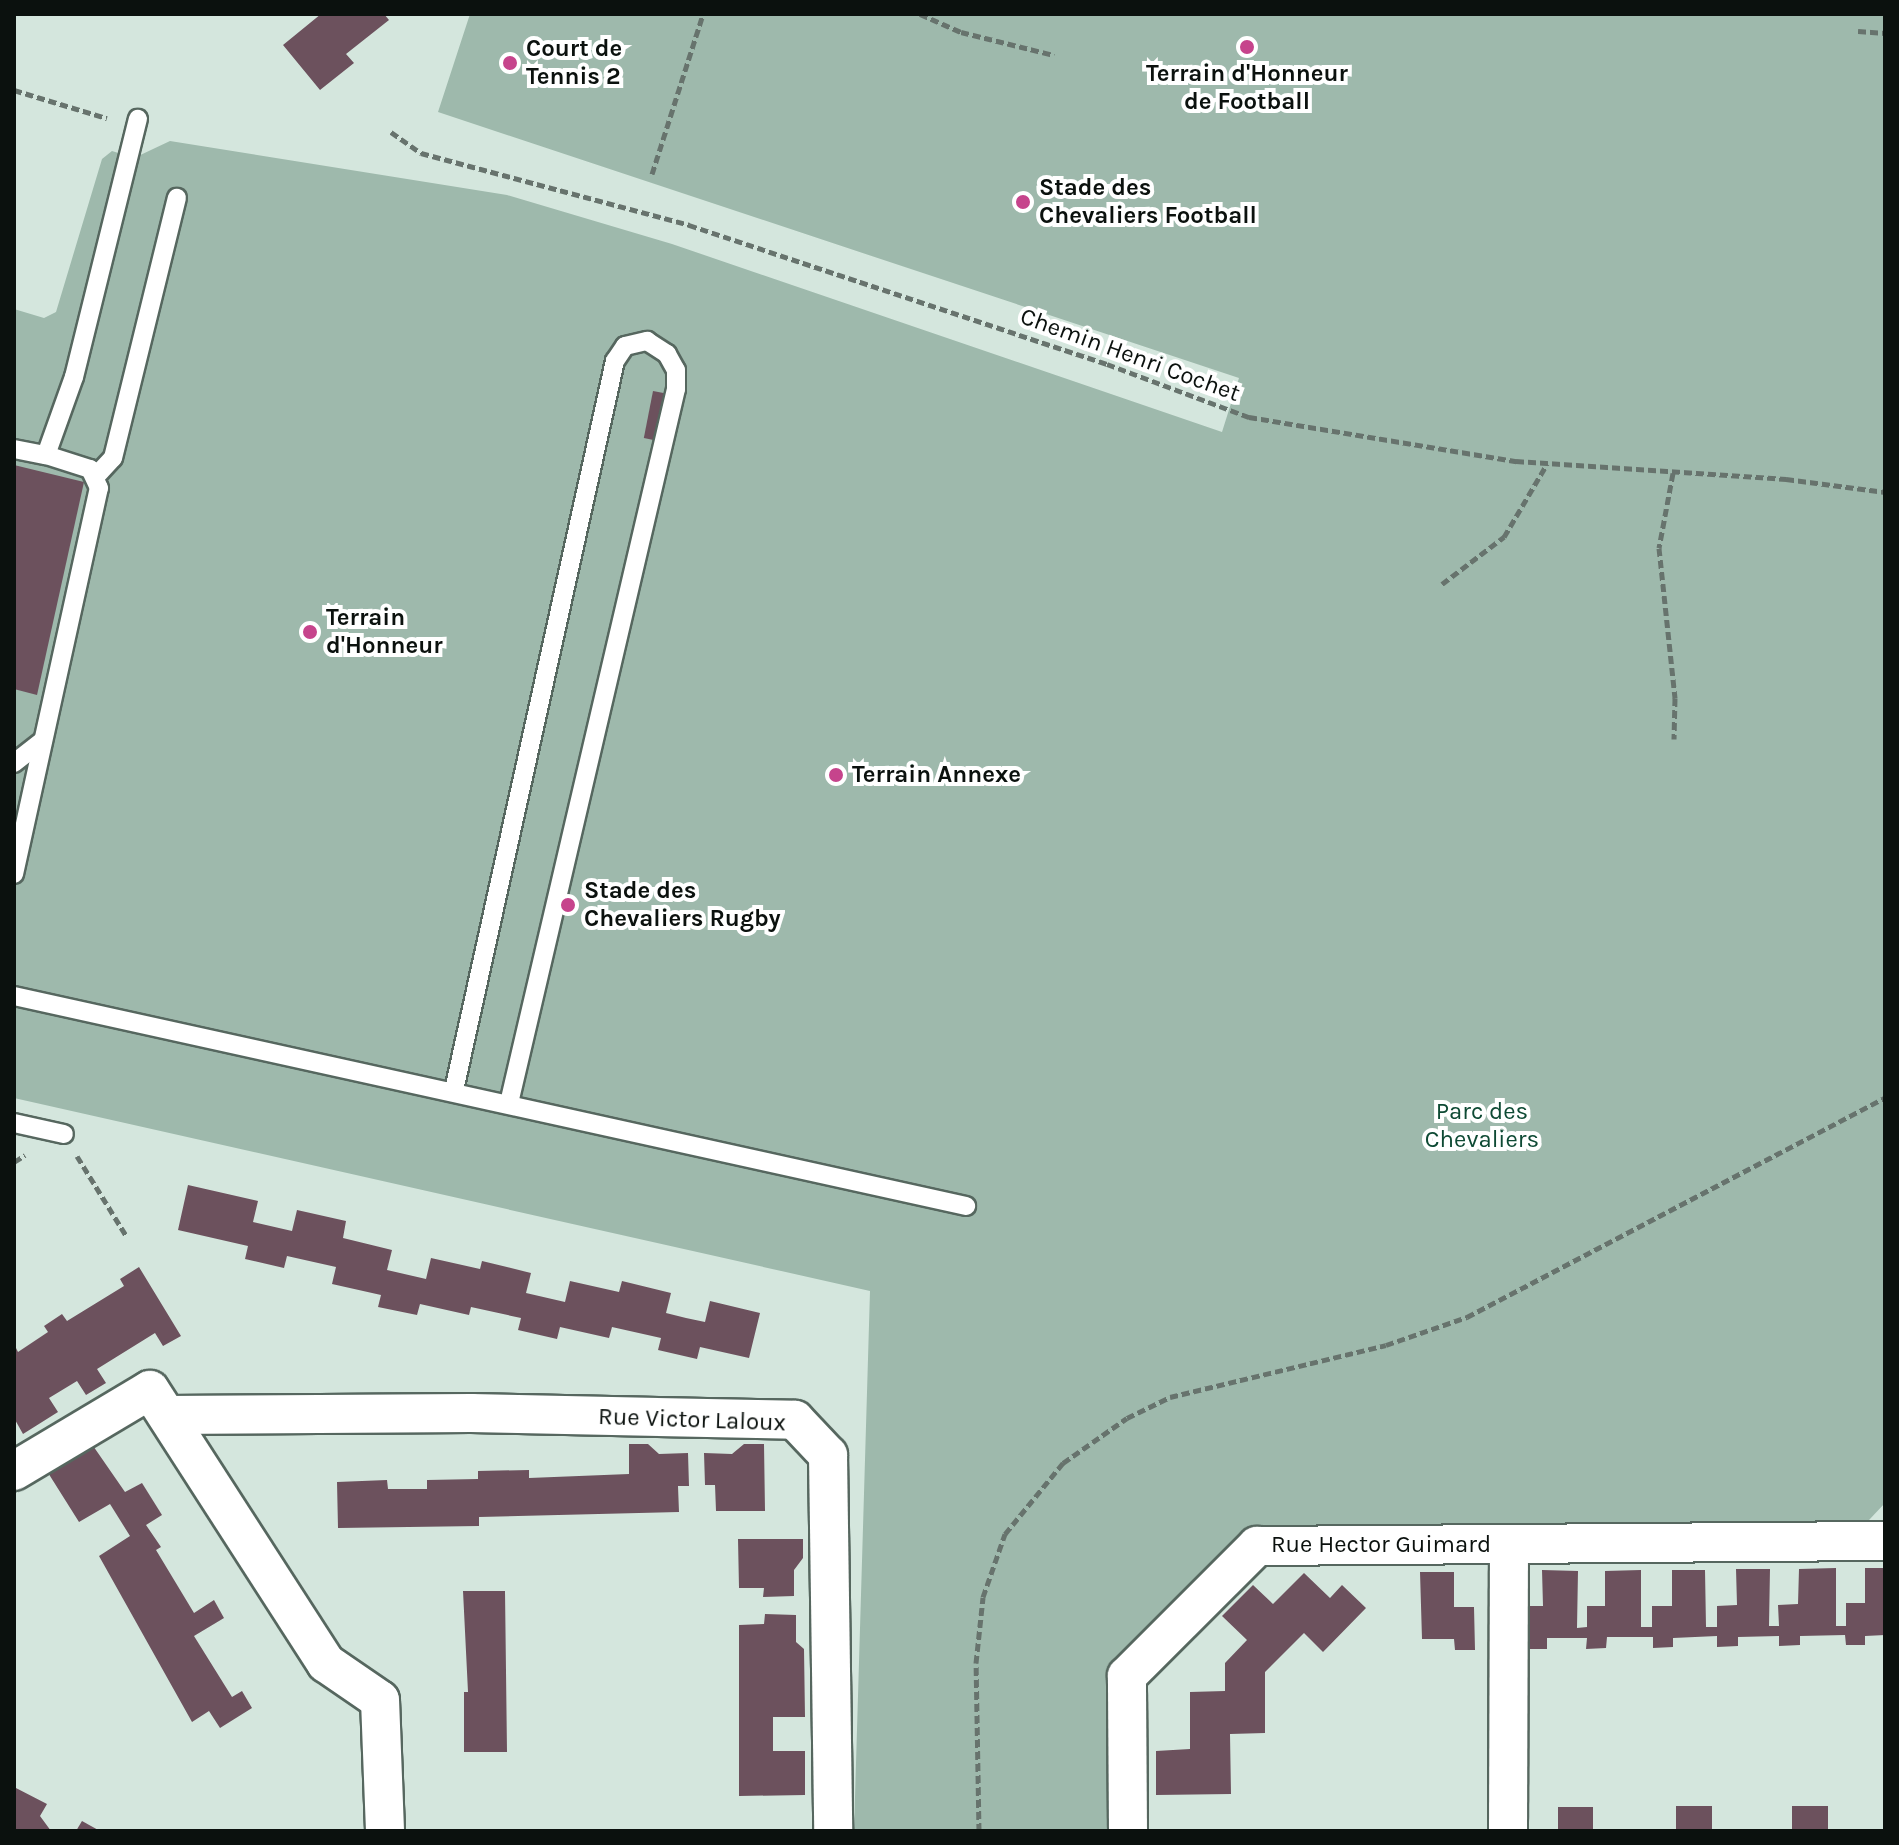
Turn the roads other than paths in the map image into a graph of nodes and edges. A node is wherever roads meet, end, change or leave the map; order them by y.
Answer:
1 (138, 119) dead end
2 (177, 198) dead end
3 (14, 449) edge
4 (46, 455) junction
5 (97, 475) junction
6 (43, 740) junction
7 (14, 763) edge
8 (14, 874) edge
9 (14, 996) edge
10 (454, 1090) junction
11 (509, 1103) junction
12 (14, 1123) edge
13 (64, 1134) road end
14 (966, 1206) dead end
15 (167, 1415) junction
16 (14, 1471) edge
17 (1885, 1541) edge
18 (1509, 1544) junction
19 (385, 1831) edge
20 (833, 1831) edge
21 (1128, 1831) edge
22 (1508, 1831) edge

1 - 4 lane
2 - 5 lane
3 - 4 lane
4 - 5 lane
5 - 6 lane
6 - 7 lane
6 - 8 lane
9 - 10 lane
10 - 11 lane
10 - 11 lane
11 - 14 lane
12 - 13 lane
15 - 16 street
15 - 19 street
15 - 20 street, Rue Victor Laloux
17 - 18 street, Rue Hector Guimard
18 - 21 street, Rue Hector Guimard
18 - 22 street, Rue Hector Guimard

